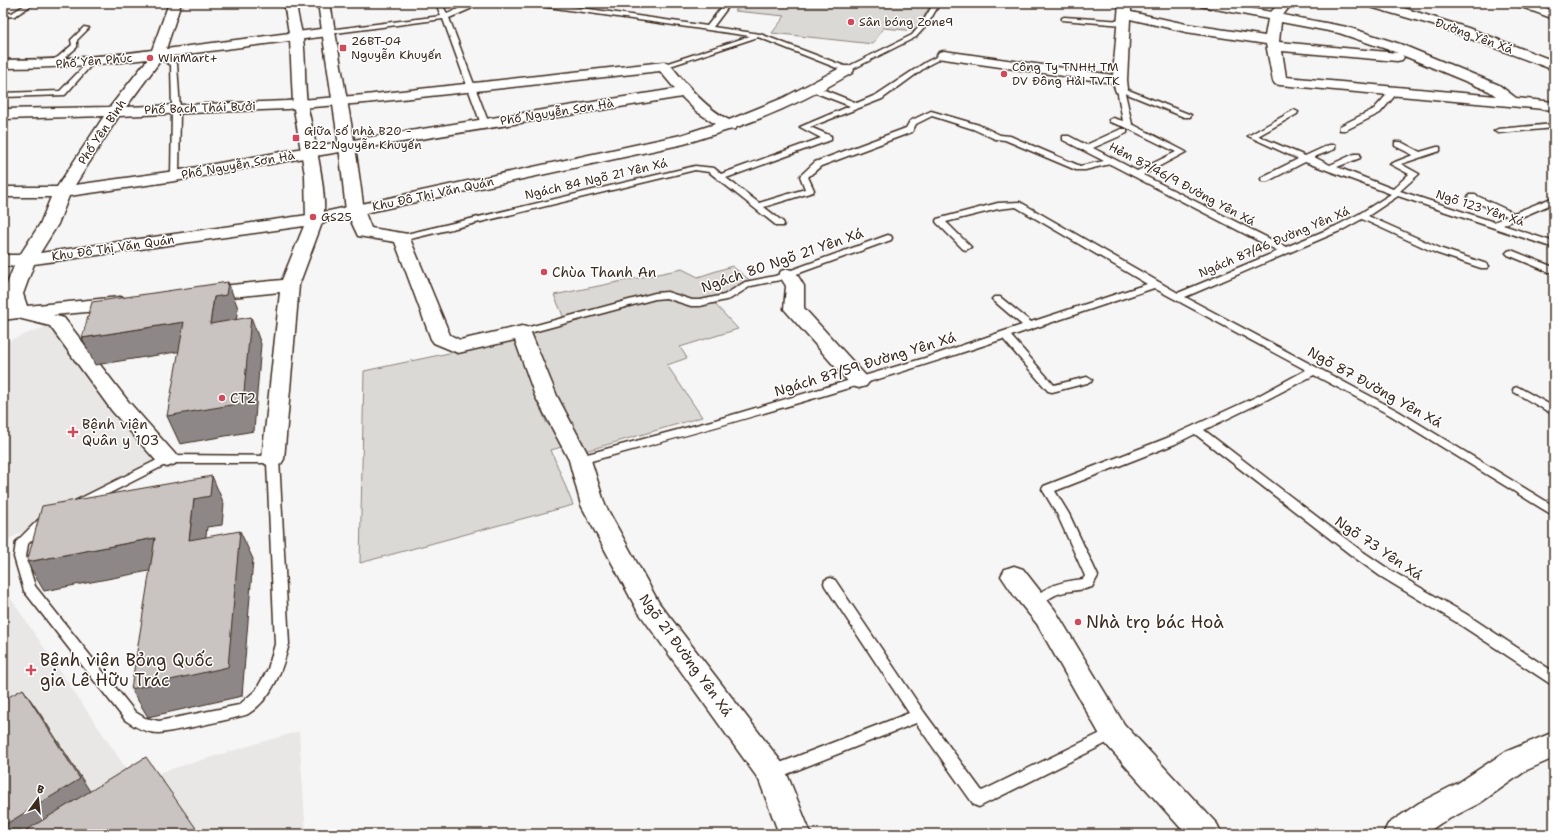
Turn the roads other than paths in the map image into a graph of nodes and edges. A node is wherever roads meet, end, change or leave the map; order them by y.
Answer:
1 (32, 3) edge
2 (175, 3) edge
3 (290, 3) edge
4 (324, 3) edge
5 (439, 3) edge
6 (474, 3) edge
7 (534, 3) edge
8 (728, 3) edge
9 (937, 3) edge
10 (1205, 3) edge
11 (1286, 3) edge
12 (1371, 3) edge
13 (1523, 3) edge
14 (1534, 3) edge
15 (1554, 7) edge
16 (1125, 13) edge
17 (3, 15) edge
18 (1554, 15) edge
19 (1275, 16) junction
20 (446, 17) junction
21 (1064, 19) dead end
22 (86, 28) dead end
23 (709, 28) junction
24 (328, 32) junction
25 (758, 35) junction
26 (295, 36) junction
27 (1272, 44) junction
28 (156, 55) junction
29 (944, 55) joint
30 (1426, 59) junction
31 (92, 61) junction
32 (3, 64) edge
33 (47, 64) junction
34 (664, 66) junction
35 (1554, 66) edge
36 (847, 70) junction
37 (1121, 85) junction
38 (470, 86) junction
39 (814, 89) junction
40 (684, 92) junction
41 (1394, 92) junction
42 (3, 95) edge
43 (338, 100) junction
44 (1512, 102) junction
45 (300, 104) junction
46 (857, 106) junction
47 (1554, 106) edge
48 (176, 110) junction
49 (115, 111) junction
50 (1294, 112) dead end
51 (3, 114) edge
52 (20, 114) junction
53 (1188, 115) dead end
54 (1114, 120) dead end
55 (485, 124) junction
56 (730, 126) junction
57 (1554, 126) edge
58 (1126, 128) junction
59 (1343, 128) dead end
60 (3, 130) edge
61 (1498, 131) dead end
62 (1066, 138) dead end
63 (1398, 144) dead end
64 (347, 146) junction
65 (1332, 147) dead end
66 (1087, 148) junction
67 (1437, 149) dead end
68 (309, 152) junction
69 (1420, 155) junction
70 (1357, 156) dead end
71 (1112, 160) junction
72 (1302, 160) junction
73 (1325, 167) junction
74 (1138, 174) junction
75 (174, 176) junction
76 (720, 177) junction
77 (1265, 179) dead end
78 (3, 192) edge
79 (62, 192) junction
80 (1398, 194) junction
81 (1472, 198) dead end
82 (1554, 200) edge
83 (758, 206) junction
84 (355, 211) junction
85 (1362, 216) junction
86 (1515, 216) junction
87 (315, 219) junction
88 (780, 224) dead end
89 (1494, 225) junction
90 (1554, 236) edge
91 (402, 238) junction
92 (888, 238) dead end
93 (1544, 241) junction
94 (1554, 245) edge
95 (966, 247) dead end
96 (1286, 251) junction
97 (1512, 253) dead end
98 (26, 260) junction
99 (3, 261) edge
100 (1484, 266) dead end
101 (1554, 268) edge
102 (788, 274) junction
103 (1155, 284) junction
104 (290, 285) junction
105 (187, 296) edge
106 (1177, 297) junction
107 (997, 300) dead end
108 (139, 301) edge
109 (11, 313) edge
110 (1029, 326) junction
111 (522, 332) junction
112 (1004, 336) junction
113 (1314, 370) junction
114 (1087, 380) dead end
115 (859, 381) junction
116 (1518, 390) dead end
117 (1554, 412) edge
118 (1195, 429) junction
119 (167, 459) junction
120 (273, 459) junction
121 (580, 460) junction
122 (1554, 512) edge
123 (1014, 576) dead end
124 (830, 583) dead end
125 (1037, 604) junction
126 (1554, 679) edge
127 (919, 716) junction
128 (1114, 733) junction
129 (1554, 745) edge
130 (772, 773) junction
131 (793, 834) edge
132 (1206, 834) edge
133 (1399, 834) edge

1 - 17 lane
2 - 28 street, Phố Yên Bình
3 - 26 street
4 - 24 street
5 - 20 lane
6 - 20 lane
7 - 23 lane
8 - 23 lane
9 - 36 lane
10 - 19 street
11 - 19 street
12 - 35 street, Đường Yên Xá
13 - 18 street
14 - 15 street
16 - 21 lane
16 - 27 street
16 - 37 street
19 - 27 street
19 - 30 street
20 - 24 lane
20 - 38 lane
22 - 33 lane
23 - 25 lane
24 - 26 street, Phố Yên Phúc
24 - 43 street
25 - 34 lane
25 - 36 lane
26 - 28 street, Phố Yên Phúc
26 - 45 street
27 - 30 street
27 - 41 street
28 - 31 street, Phố Yên Phúc
28 - 48 lane
28 - 49 street, Phố Yên Bình
29 - 37 street
29 - 46 lane
30 - 44 street
31 - 33 street, Phố Yên Phúc
31 - 42 lane
32 - 33 street, Phố Yên Phúc
34 - 38 street, Phố Bạch Thái Bưởi
34 - 40 street
36 - 39 street, Khu Đô Thị Văn Quán
37 - 53 lane
37 - 58 lane
38 - 43 street, Phố Bạch Thái Bưởi
38 - 55 lane
39 - 46 lane
39 - 56 street, Khu Đô Thị Văn Quán
40 - 55 street, Phố Nguyễn Sơn Hà
40 - 56 street
41 - 44 street
41 - 59 lane
43 - 45 street, Phố Bạch Thái Bưởi
43 - 64 street
44 - 47 street
45 - 48 street, Phố Bạch Thái Bưởi
45 - 68 street
46 - 76 lane
48 - 49 street, Phố Bạch Thái Bưởi
48 - 75 lane
49 - 52 street, Phố Bạch Thái Bưởi
49 - 79 street, Phố Yên Bình
50 - 72 lane
51 - 52 street, Phố Bạch Thái Bưởi
52 - 60 street
54 - 58 lane
55 - 64 street, Phố Nguyễn Sơn Hà
56 - 84 street, Khu Đô Thị Văn Quán
57 - 61 lane
58 - 66 lane
58 - 74 lane
62 - 66 lane, Hẻm 87/46/9 Đường Yên Xá
63 - 69 lane
64 - 68 street, Phố Nguyễn Sơn Hà
64 - 84 street
65 - 73 lane
66 - 71 lane, Hẻm 87/46/9 Đường Yên Xá
67 - 69 lane, Ngách 87/46 Đường Yên Xá
68 - 75 street, Phố Nguyễn Sơn Hà
68 - 87 street
69 - 80 lane, Ngách 87/46 Đường Yên Xá
70 - 73 lane
71 - 74 lane, Hẻm 87/46/9 Đường Yên Xá
71 - 83 lane
72 - 73 lane
72 - 77 lane
73 - 80 lane, Ngõ 123 Yên Xá
74 - 96 lane, Hẻm 87/46/9 Đường Yên Xá
75 - 79 street, Phố Nguyễn Sơn Hà
76 - 83 lane, Ngách 84 Ngõ 21 Yên Xá
76 - 91 lane, Ngách 84 Ngõ 21 Yên Xá
78 - 79 street, Phố Nguyễn Sơn Hà
79 - 98 street, Phố Yên Bình
80 - 85 lane, Ngách 87/46 Đường Yên Xá
80 - 89 lane, Ngõ 123 Yên Xá
81 - 86 lane
82 - 86 lane
83 - 88 lane, Ngách 84 Ngõ 21 Yên Xá
84 - 87 street, Khu Đô Thị Văn Quán
84 - 91 street
85 - 96 lane, Ngách 87/46 Đường Yên Xá
85 - 100 lane
86 - 89 lane
87 - 98 street, Khu Đô Thị Văn Quán
87 - 104 street
89 - 93 lane, Ngõ 123 Yên Xá
90 - 93 lane
91 - 111 street
92 - 102 lane, Ngách 80 Ngõ 21 Yên Xá
93 - 94 lane, Ngõ 123 Yên Xá
95 - 103 lane, Ngõ 87 Đường Yên Xá
96 - 106 lane, Ngách 87/46 Đường Yên Xá
97 - 101 lane
98 - 99 street, Khu Đô Thị Văn Quán
98 - 109 street, Phố Yên Bình
102 - 111 lane, Ngách 80 Ngõ 21 Yên Xá
102 - 115 street
103 - 106 lane, Ngõ 87 Đường Yên Xá
103 - 110 lane, Ngách 87/59 Đường Yên Xá
104 - 105 street
104 - 120 street
106 - 113 lane, Ngõ 87 Đường Yên Xá
107 - 110 lane
108 - 109 street
109 - 119 street
110 - 112 lane, Ngách 87/59 Đường Yên Xá
111 - 121 street, Ngõ 21 Đường Yên Xá
112 - 114 lane
112 - 115 lane, Ngách 87/59 Đường Yên Xá
113 - 118 lane
113 - 122 lane, Ngõ 87 Đường Yên Xá
115 - 121 lane, Ngách 87/59 Đường Yên Xá
116 - 117 lane
118 - 125 lane
118 - 126 lane, Ngõ 73 Yên Xá
119 - 120 lane
119 - 120 lane
121 - 130 street, Ngõ 21 Đường Yên Xá
123 - 125 street
124 - 127 lane
125 - 128 street
127 - 128 lane
127 - 130 lane
128 - 132 street
129 - 133 street
130 - 131 street, Ngõ 21 Đường Yên Xá

